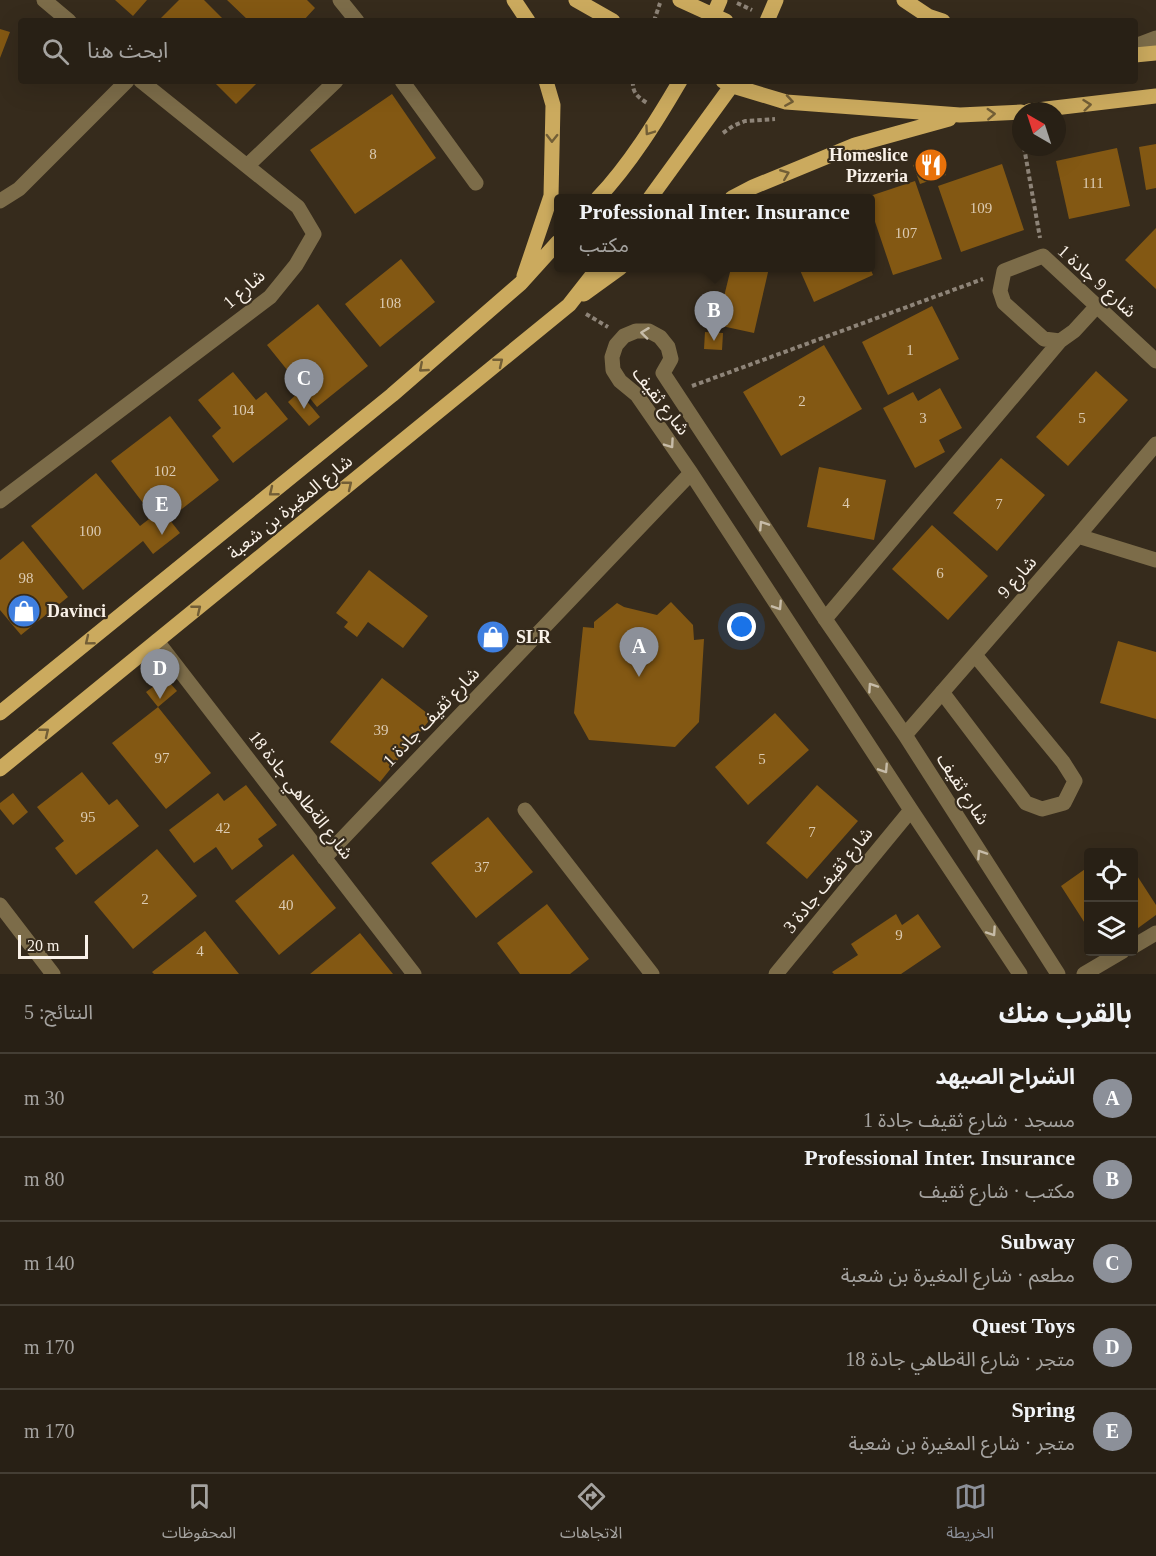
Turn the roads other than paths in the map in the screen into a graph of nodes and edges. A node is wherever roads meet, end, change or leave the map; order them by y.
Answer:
1 (44, 0) edge
2 (340, 0) edge
3 (514, 0) edge
4 (576, 0) edge
5 (680, 0) edge
6 (720, 0) edge
7 (776, 0) edge
8 (904, 0) edge
9 (65, 18) edge
10 (355, 18) edge
11 (526, 18) edge
12 (608, 18) edge
13 (715, 18) edge
14 (717, 18) edge
15 (768, 18) edge
16 (934, 18) edge
17 (1156, 38) edge
18 (1138, 45) edge
19 (1156, 52) edge
20 (1138, 55) edge
21 (124, 84) edge
22 (145, 84) edge
23 (333, 84) edge
24 (404, 84) edge
25 (547, 84) edge
26 (678, 84) edge
27 (729, 84) edge
28 (736, 84) edge
29 (1156, 96) edge
30 (1066, 107) edge
31 (1012, 113) edge
32 (960, 116) junction
33 (247, 166) junction
34 (476, 183) dead end
35 (601, 194) edge
36 (653, 194) edge
37 (740, 194) edge
38 (0, 201) edge
39 (554, 247) edge
40 (594, 272) edge
41 (613, 272) edge
42 (522, 282) junction
43 (569, 305) junction
44 (1096, 307) junction
45 (1060, 341) junction
46 (1156, 362) edge
47 (1156, 444) edge
48 (691, 473) junction
49 (0, 501) edge
50 (1078, 536) junction
51 (1156, 560) edge
52 (825, 619) junction
53 (157, 641) junction
54 (975, 655) junction
55 (942, 692) junction
56 (0, 713) edge
57 (905, 735) junction
58 (0, 769) edge
59 (525, 810) dead end
60 (911, 810) junction
61 (324, 858) junction
62 (0, 905) edge
63 (1156, 933) edge
64 (1138, 944) edge
65 (1115, 956) edge
66 (53, 974) edge
67 (414, 974) edge
68 (652, 974) edge
69 (776, 974) edge
70 (1020, 974) edge
71 (1058, 974) edge
72 (1084, 974) edge

1 - 9 street
2 - 10 street
3 - 11 main road
4 - 12 main road
5 - 13 main road
6 - 14 main road
7 - 15 main road
8 - 16 main road
17 - 18 street
19 - 20 main road
21 - 38 street
22 - 33 street, شارع 1
23 - 33 street
24 - 34 street
25 -> 42 main road
26 -> 35 main road
27 - 36 main road
28 -> 32 main road
30 -> 29 main road
32 -> 31 main road
37 -> 32 main road
33 - 49 street, شارع 1
39 - 42 main road, شارع المغيرة بن شعبة
40 - 43 main road, شارع المغيرة بن شعبة
41 - 43 main road
42 -> 56 main road, شارع المغيرة بن شعبة
53 -> 43 main road, شارع المغيرة بن شعبة
44 - 45 street
44 - 45 street, شارع 9 جادة 1
44 - 46 street, شارع 9 جادة 1
45 - 52 street
47 - 50 street, شارع 9
52 -> 48 street, شارع ثقيف
48 -> 60 street, شارع ثقيف
48 - 61 street, شارع ثقيف جادة 1
50 - 51 street
50 - 54 street, شارع 9
57 -> 52 street, شارع ثقيف
58 -> 53 main road, شارع المغيرة بن شعبة
53 - 61 street, شارع الةطاهي جادة 18
54 - 55 street, شارع 9
54 - 55 street
55 - 57 street, شارع 9
71 -> 57 street, شارع ثقيف
59 - 68 street
60 - 69 street, شارع ثقيف جادة 3
60 -> 70 street, شارع ثقيف
61 - 67 street, شارع الةطاهي جادة 18
62 - 66 street
63 - 64 street
65 - 72 street

